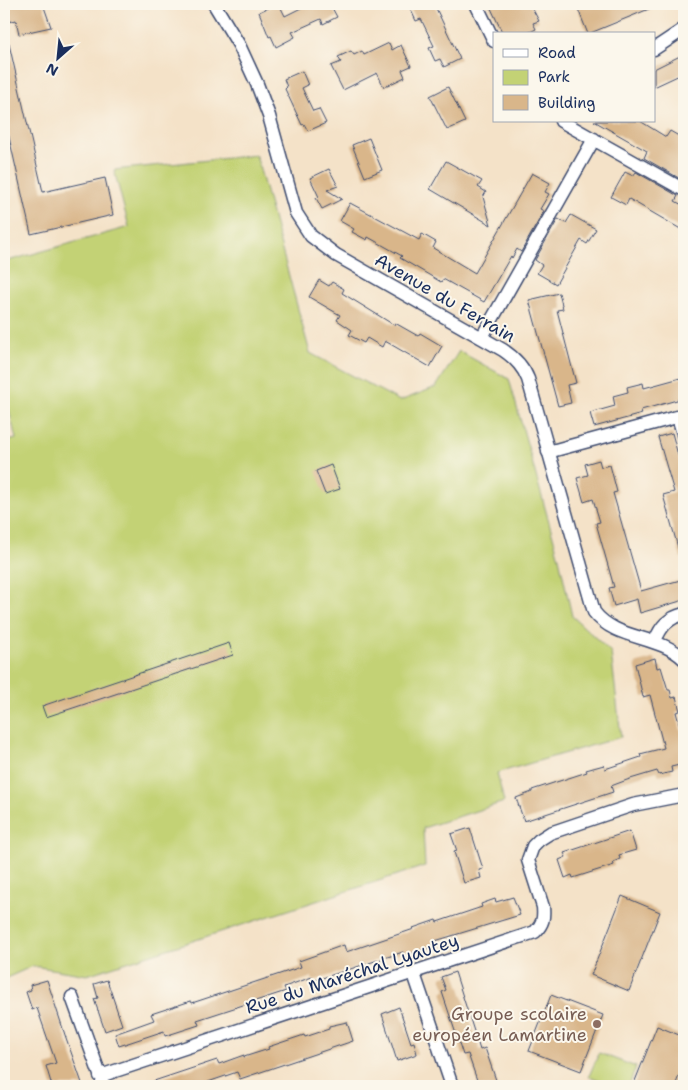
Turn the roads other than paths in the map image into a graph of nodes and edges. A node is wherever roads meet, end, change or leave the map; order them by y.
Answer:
1 (214, 4) edge
2 (476, 4) edge
3 (684, 29) edge
4 (493, 39) edge
5 (656, 47) edge
6 (564, 122) edge
7 (594, 139) junction
8 (684, 190) edge
9 (482, 338) junction
10 (681, 416) edge
11 (684, 438) edge
12 (548, 452) junction
13 (684, 614) edge
14 (655, 641) junction
15 (684, 659) edge
16 (684, 795) edge
17 (413, 971) junction
18 (72, 997) dead end
19 (102, 1081) edge
20 (452, 1086) edge

1 - 9 street, Avenue du Ferrain
2 - 4 street
3 - 5 street
6 - 7 street
7 - 8 street
7 - 9 street
9 - 12 street, Avenue du Ferrain
10 - 11 street
10 - 12 street
12 - 14 street, Avenue du Ferrain
13 - 14 street
14 - 15 street, Avenue du Ferrain
16 - 17 street, Rue du Maréchal Lyautey
17 - 19 street, Rue du Maréchal Lyautey
17 - 20 street
18 - 19 street

